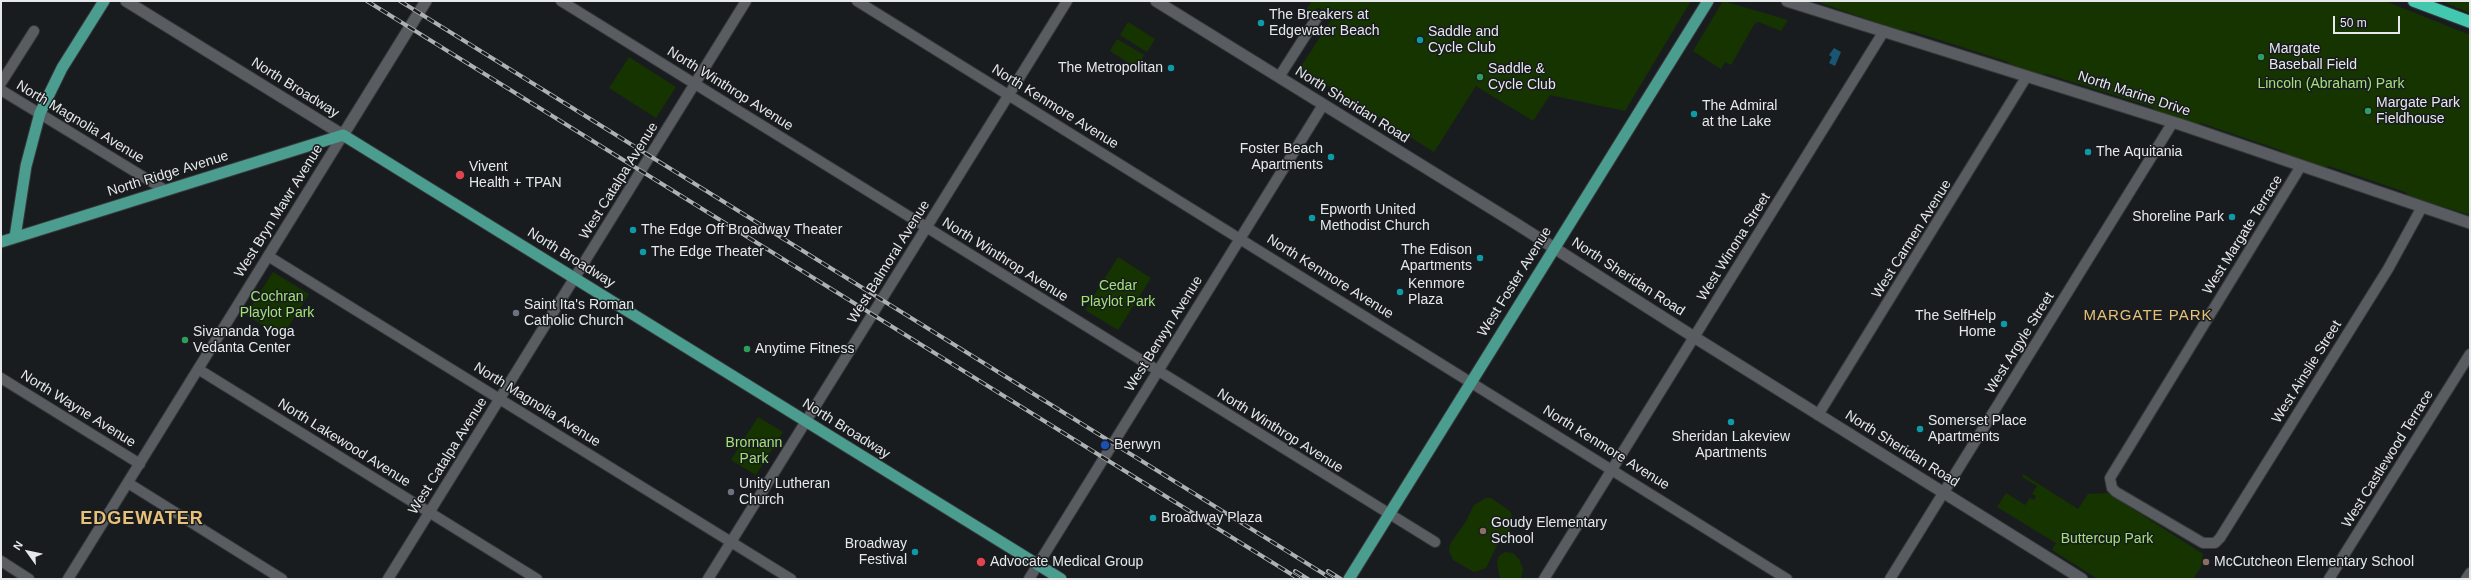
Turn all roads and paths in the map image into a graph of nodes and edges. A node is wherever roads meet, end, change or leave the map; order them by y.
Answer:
1 (104, 1) edge
2 (126, 1) edge
3 (426, 1) edge
4 (561, 1) edge
5 (746, 1) edge
6 (857, 1) edge
7 (1067, 1) edge
8 (1156, 1) edge
9 (1708, 1) edge
10 (1787, 1) edge
11 (2414, 1) edge
12 (1318, 16) dead end
13 (2470, 22) edge
14 (34, 30) dead end
15 (1884, 31) junction
16 (2027, 76) junction
17 (1279, 78) junction
18 (1, 83) edge
19 (695, 84) junction
20 (1, 90) edge
21 (1009, 95) junction
22 (1323, 105) junction
23 (40, 113) junction
24 (2173, 122) junction
25 (343, 135) junction
26 (2301, 166) junction
27 (165, 190) junction
28 (2422, 207) junction
29 (2470, 223) edge
30 (926, 228) junction
31 (15, 237) junction
32 (1240, 238) junction
33 (1, 242) edge
34 (1554, 247) junction
35 (268, 256) junction
36 (575, 278) junction
37 (1694, 337) junction
38 (2470, 354) edge
39 (198, 370) junction
40 (1158, 371) junction
41 (1, 378) edge
42 (1471, 381) junction
43 (500, 398) junction
44 (1818, 415) junction
45 (806, 422) junction
46 (140, 464) junction
47 (1612, 469) junction
48 (128, 483) junction
49 (1944, 492) junction
50 (430, 512) junction
51 (1389, 514) junction
52 (731, 542) junction
53 (1435, 542) dead end
54 (2208, 545) joint
55 (1, 562) edge
56 (1038, 565) junction
57 (2470, 573) edge
58 (29, 579) edge
59 (68, 579) edge
60 (282, 579) edge
61 (388, 579) edge
62 (537, 579) edge
63 (708, 579) edge
64 (791, 579) edge
65 (1029, 579) edge
66 (1061, 579) edge
67 (1349, 579) edge
68 (1544, 579) edge
69 (1788, 579) edge
70 (1890, 579) edge
71 (2082, 579) edge
72 (2329, 579) edge
73 (2466, 579) edge

1 - 23 main road
2 - 25 main road, North Broadway
3 - 25 main road, West Bryn Mawr Avenue
4 - 19 street, North Winthrop Avenue
5 - 19 street, West Catalpa Avenue
6 - 21 street, North Kenmore Avenue
7 - 21 street, West Balmoral Avenue
8 - 17 main road, North Sheridan Road
9 - 34 main road, West Foster Avenue
10 - 15 main road, North Marine Drive
11 - 13 highway
12 - 17 street
14 - 18 street
15 - 16 main road, North Marine Drive
15 - 37 street, West Winona Street
16 - 24 main road, North Marine Drive
16 - 44 street, West Carmen Avenue
17 - 22 main road, North Sheridan Road
19 - 30 street, North Winthrop Avenue
19 - 36 street, West Catalpa Avenue
20 - 23 street, North Magnolia Avenue
21 - 30 street, West Balmoral Avenue
21 - 32 street, North Kenmore Avenue
22 - 32 street, West Berwyn Avenue
22 - 34 main road, North Sheridan Road
23 - 27 street, North Magnolia Avenue
23 - 31 main road
24 - 26 main road, North Marine Drive
24 - 49 street, West Argyle Street
25 - 27 main road, North Ridge Avenue
25 - 35 street, West Bryn Mawr Avenue
25 - 36 main road, North Broadway
26 - 28 main road, North Marine Drive
26 - 54 street, West Margate Terrace
27 - 31 main road, North Ridge Avenue
28 - 29 main road, North Marine Drive
28 - 54 street, West Ainslie Street
30 - 40 street, North Winthrop Avenue
30 - 45 street, West Balmoral Avenue
31 - 33 main road, North Ridge Avenue
32 - 40 street, West Berwyn Avenue
32 - 42 street, North Kenmore Avenue
34 - 37 main road, North Sheridan Road
34 - 42 main road, West Foster Avenue
35 - 39 street, West Bryn Mawr Avenue
35 - 43 street, North Magnolia Avenue
36 - 43 street, West Catalpa Avenue
36 - 45 main road, North Broadway
37 - 44 main road, North Sheridan Road
37 - 47 street, West Winona Street
38 - 72 street, West Castlewood Terrace
39 - 46 street, West Bryn Mawr Avenue
39 - 50 street, North Lakewood Avenue
40 - 51 street, North Winthrop Avenue
40 - 56 street, West Berwyn Avenue
41 - 46 street, North Wayne Avenue
42 - 47 street, North Kenmore Avenue
42 - 51 main road, West Foster Avenue
43 - 50 street, West Catalpa Avenue
43 - 52 street, North Magnolia Avenue
44 - 49 main road, North Sheridan Road
45 - 52 street, West Balmoral Avenue
45 - 56 main road, North Broadway
46 - 48 street, West Bryn Mawr Avenue
47 - 68 street, West Winona Street
47 - 69 street, North Kenmore Avenue
48 - 59 street, West Bryn Mawr Avenue
48 - 60 street
49 - 70 street, West Argyle Street
49 - 71 main road, North Sheridan Road
50 - 61 street, West Catalpa Avenue
50 - 62 street, North Lakewood Avenue
51 - 53 street, North Winthrop Avenue
51 - 67 main road, West Foster Avenue
52 - 63 street, West Balmoral Avenue
52 - 64 street, North Magnolia Avenue
55 - 58 street
56 - 65 street, West Berwyn Avenue
56 - 66 main road, North Broadway
57 - 73 street

